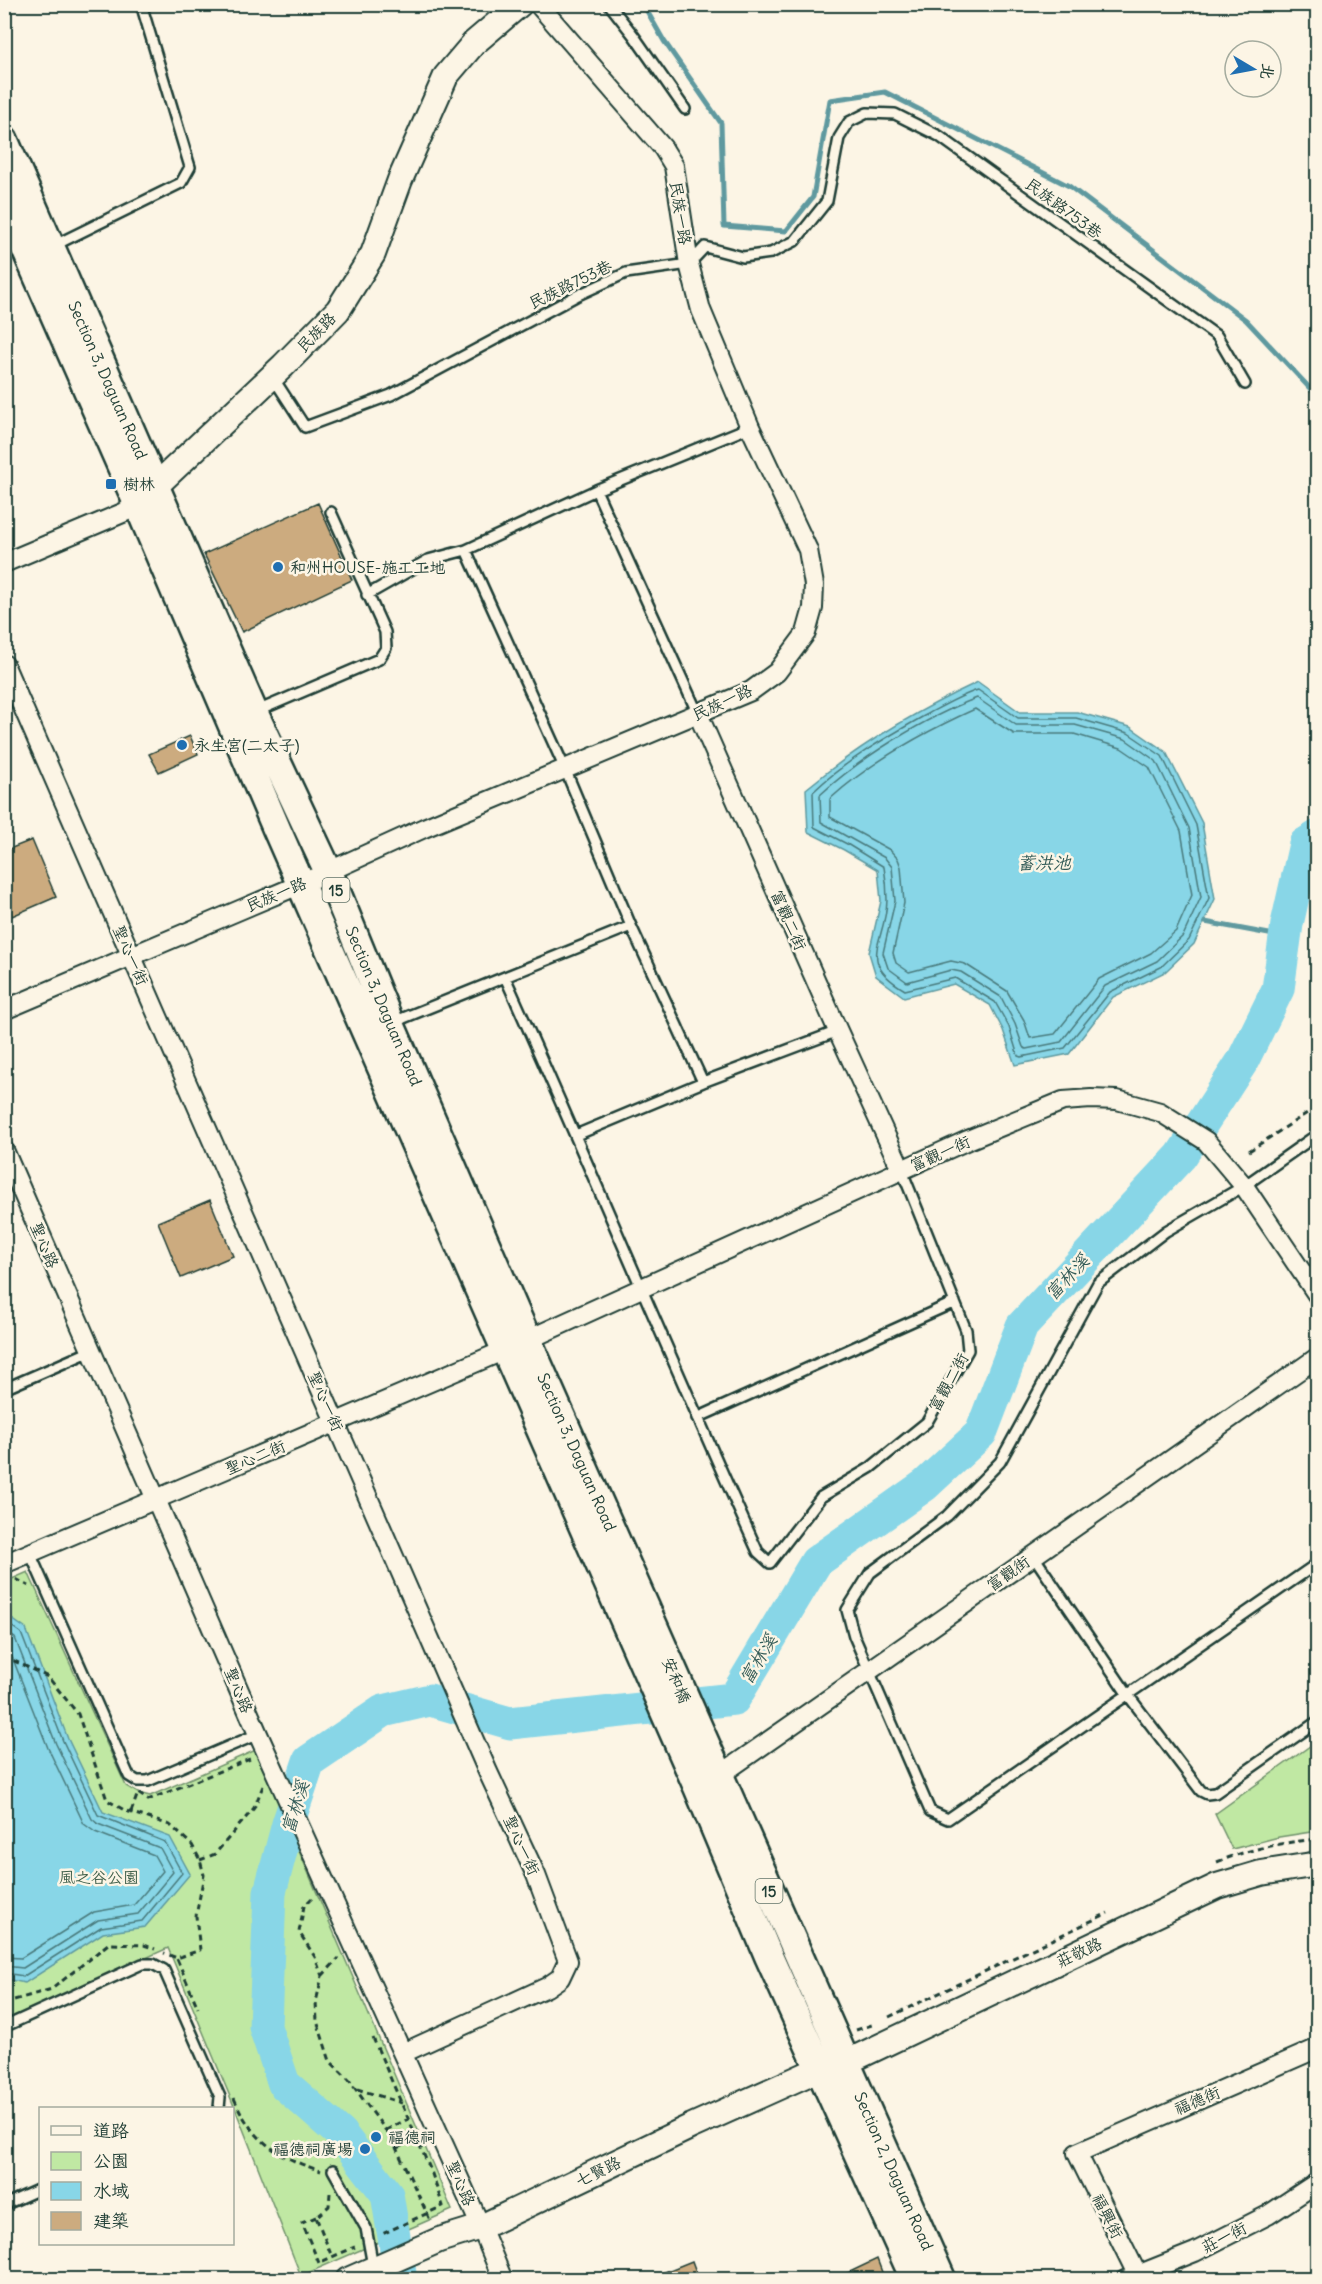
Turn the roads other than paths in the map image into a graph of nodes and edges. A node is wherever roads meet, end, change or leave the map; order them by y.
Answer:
1 (141, 4) edge
2 (520, 4) edge
3 (538, 4) edge
4 (609, 4) edge
5 (685, 109) dead end
6 (4, 140) edge
7 (4, 200) edge
8 (40, 255) junction
9 (689, 264) junction
10 (272, 376) junction
11 (1245, 384) dead end
12 (750, 427) junction
13 (596, 490) junction
14 (146, 495) junction
15 (331, 512) dead end
16 (466, 550) junction
17 (4, 563) edge
18 (367, 595) junction
19 (4, 664) edge
20 (699, 714) junction
21 (242, 717) junction
22 (565, 769) junction
23 (328, 871) junction
24 (301, 884) junction
25 (631, 926) junction
26 (131, 955) junction
27 (505, 977) junction
28 (4, 1010) edge
29 (390, 1023) junction
30 (838, 1031) junction
31 (703, 1082) junction
32 (1317, 1134) edge
33 (576, 1135) junction
34 (4, 1150) edge
35 (902, 1170) junction
36 (1244, 1186) junction
37 (641, 1289) junction
38 (1317, 1296) edge
39 (955, 1302) junction
40 (516, 1344) junction
41 (91, 1351) junction
42 (1317, 1357) edge
43 (4, 1389) edge
44 (697, 1418) junction
45 (336, 1423) junction
46 (156, 1498) junction
47 (30, 1553) junction
48 (1033, 1555) junction
49 (1317, 1563) edge
50 (4, 1564) edge
51 (651, 1651) joint
52 (869, 1671) junction
53 (1128, 1695) junction
54 (1317, 1721) edge
55 (258, 1734) junction
56 (709, 1782) junction
57 (1317, 1863) edge
58 (4, 2027) edge
59 (1317, 2048) edge
60 (403, 2053) junction
61 (847, 2062) junction
62 (819, 2069) junction
63 (219, 2107) edge
64 (1077, 2153) joint
65 (333, 2170) dead end
66 (1317, 2182) edge
67 (39, 2189) edge
68 (4, 2205) edge
69 (482, 2227) junction
70 (378, 2267) junction
71 (1134, 2278) edge
72 (348, 2280) edge
73 (503, 2280) edge
74 (915, 2280) edge
75 (942, 2280) edge

1 - 8 lane
2 - 10 street, 民族路
3 - 9 street, 民族一路
4 - 5 lane
6 - 8 main road, Section 3, Daguan Road / 15
7 - 8 main road, Section 3, Daguan Road / 15
8 - 14 main road, Section 3, Daguan Road / 15
9 - 10 lane, 民族路753巷
9 - 11 lane, 民族路753巷
9 - 12 street, 民族一路
10 - 14 street, 民族路
12 - 13 lane
12 - 20 street, 民族一路
13 - 16 lane
13 - 20 lane, 富觀二街
14 - 17 street, 民族路
14 - 21 main road, Section 3, Daguan Road / 15
15 - 18 lane
16 - 18 lane
16 - 22 lane
18 - 21 lane
19 - 26 street, 聖心一街
20 - 22 street, 民族一路
20 - 30 street, 富觀二街
21 - 23 main road, Section 3, Daguan Road / 15
21 - 24 main road, Section 3, Daguan Road / 15
22 - 23 street, 民族一路
22 - 25 lane
23 - 24 street, 民族一路
23 - 29 main road, Section 3, Daguan Road / 15
24 - 26 street, 民族一路
24 - 40 main road, Section 3, Daguan Road / 15
25 - 27 lane
25 - 31 lane
26 - 28 street, 民族一路
26 - 45 street, 聖心一街
27 - 29 lane
27 - 33 lane, 富觀二街
29 - 40 main road, Section 3, Daguan Road / 15
30 - 31 lane
30 - 35 street, 富觀二街
31 - 33 lane
32 - 36 lane
33 - 37 lane, 富觀二街
34 - 41 street, 聖心路
35 - 36 street, 富觀一街
35 - 37 street, 富觀一街
35 - 39 lane, 富觀二街
36 - 38 street, 富觀一街
36 - 52 lane
37 - 40 street, 富觀一街
37 - 44 lane, 富觀二街
39 - 44 lane
39 - 44 lane, 富觀二街
40 - 45 street, 聖心二街
40 - 51 main road, Section 3, Daguan Road / 15
41 - 43 lane
41 - 46 street, 聖心路
42 - 48 street, 富觀街
45 - 46 street, 聖心二街
45 - 60 street, 聖心一街
46 - 47 street, 聖心二街
46 - 55 street, 聖心路
47 - 50 street, 聖心二街
47 - 55 lane
48 - 52 street, 富觀街
48 - 53 lane
49 - 53 lane
51 - 56 main road, 安和橋 / 15
52 - 53 lane
52 - 56 street, 富觀街
53 - 54 lane
55 - 60 street, 聖心路
56 - 61 main road, 15
56 - 62 main road, 15
57 - 61 street, 莊敬路
58 - 63 lane
59 - 64 street, 福德街
60 - 69 street, 聖心路
61 - 62 street, 七賢路
61 - 75 main road, Section 2, Daguan Road / 15
62 - 69 street, 七賢路
62 - 74 main road, Section 2, Daguan Road / 15
64 - 71 street, 福興街
65 - 70 lane
66 - 71 street, 莊一街
67 - 68 lane
69 - 70 street, 七賢路
69 - 73 street, 聖心路
70 - 72 street, 七賢路

